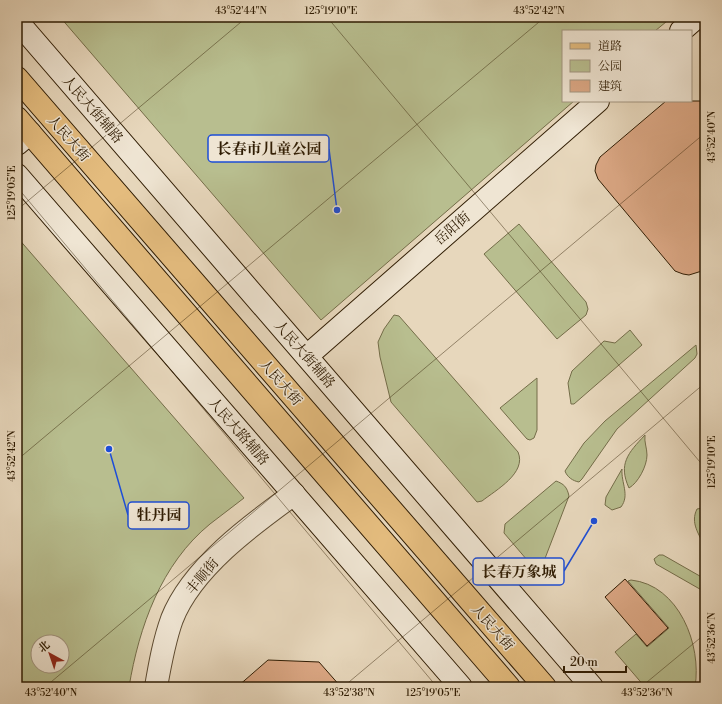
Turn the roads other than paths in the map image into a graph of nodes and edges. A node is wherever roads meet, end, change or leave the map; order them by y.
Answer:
1 (697, 17) edge
2 (17, 21) edge
3 (682, 30) edge
4 (17, 78) edge
5 (597, 102) edge
6 (21, 132) edge
7 (17, 175) edge
8 (306, 356) junction
9 (294, 494) junction
10 (156, 687) edge
11 (461, 687) edge
12 (510, 687) edge
13 (545, 687) edge
14 (592, 687) edge

1 - 3 main road
2 - 8 main road, 人民大街辅路
4 - 13 main road, 人民大街
5 - 8 main road, 岳阳街
6 - 12 main road, 人民大街
7 - 9 main road, 人民大路辅路
8 - 14 main road, 人民大街辅路
9 - 10 main road, 丰顺街
9 - 11 main road, 人民大路辅路

